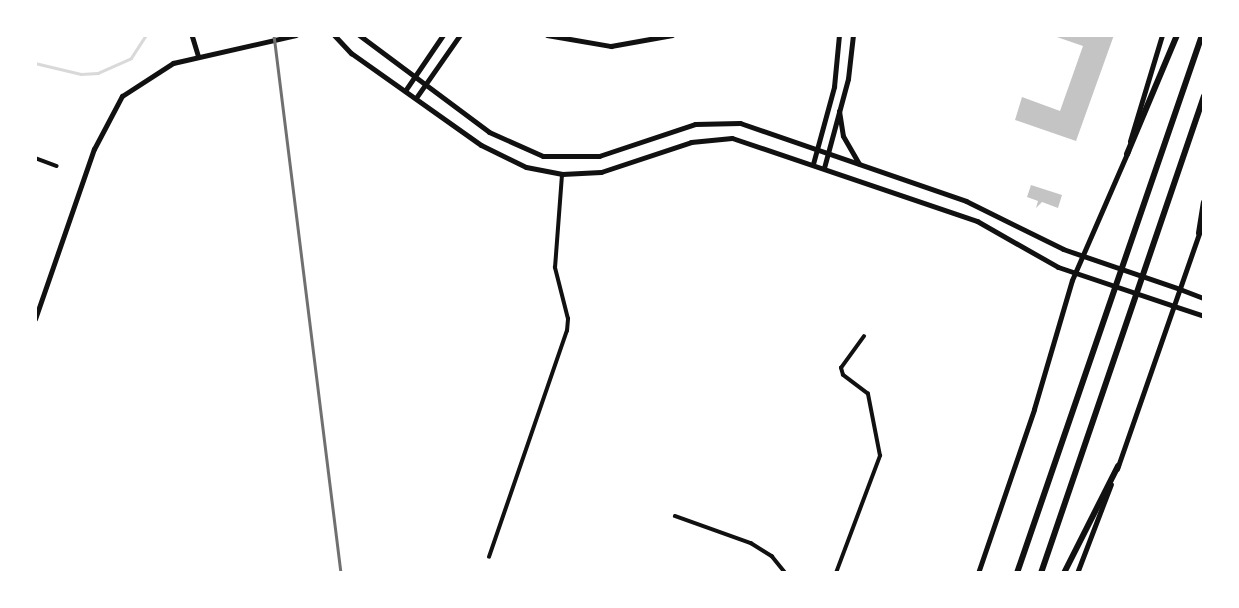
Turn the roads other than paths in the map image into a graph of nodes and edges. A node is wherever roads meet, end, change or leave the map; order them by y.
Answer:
1 (192, 35) edge
2 (296, 35) edge
3 (334, 35) edge
4 (359, 35) edge
5 (443, 35) edge
6 (460, 35) edge
7 (547, 35) edge
8 (672, 35) edge
9 (839, 35) edge
10 (853, 35) edge
11 (1163, 35) edge
12 (1177, 35) edge
13 (1202, 35) edge
14 (198, 55) junction
15 (414, 78) junction
16 (425, 86) junction
17 (405, 91) junction
18 (1204, 96) edge
19 (416, 99) junction
20 (839, 111) junction
21 (817, 149) junction
22 (828, 153) junction
23 (1127, 153) junction
24 (35, 158) edge
25 (813, 164) junction
26 (859, 164) junction
27 (57, 166) dead end
28 (824, 168) junction
29 (562, 174) junction
30 (1204, 202) edge
31 (1204, 219) edge
32 (1202, 234) edge
33 (1084, 255) junction
34 (1075, 273) junction
35 (1180, 289) junction
36 (1204, 298) edge
37 (1174, 306) junction
38 (1204, 316) edge
39 (35, 319) edge
40 (864, 336) dead end
41 (1118, 466) junction
42 (675, 516) dead end
43 (489, 557) dead end
44 (786, 573) edge
45 (836, 573) edge
46 (978, 573) edge
47 (1017, 573) edge
48 (1041, 573) edge
49 (1064, 573) edge
50 (1077, 573) edge

1 - 14 street
2 - 14 main road
3 - 17 main road
4 - 15 main road
5 - 15 street
6 - 16 street
7 - 8 street
9 - 21 street
10 - 20 street
11 - 23 main road
12 - 23 highway
13 - 47 highway
14 - 39 main road
15 - 16 main road
15 - 17 street
16 - 19 street
16 - 21 main road
17 - 19 main road
18 - 48 highway
19 - 29 main road
20 - 22 street
20 - 26 main road
21 - 22 main road
21 - 25 street
22 - 26 main road
22 - 28 street
23 - 33 main road
24 - 27 street
25 - 28 main road
25 - 29 main road
26 - 33 main road
28 - 34 main road
29 - 43 street
30 - 32 highway
31 - 32 street
32 - 35 main road
33 - 34 main road
33 - 35 main road
34 - 37 main road
34 - 46 main road
35 - 36 street
35 - 37 main road
37 - 38 street
37 - 41 main road
40 - 45 street
41 - 49 highway
41 - 50 main road
42 - 44 street

